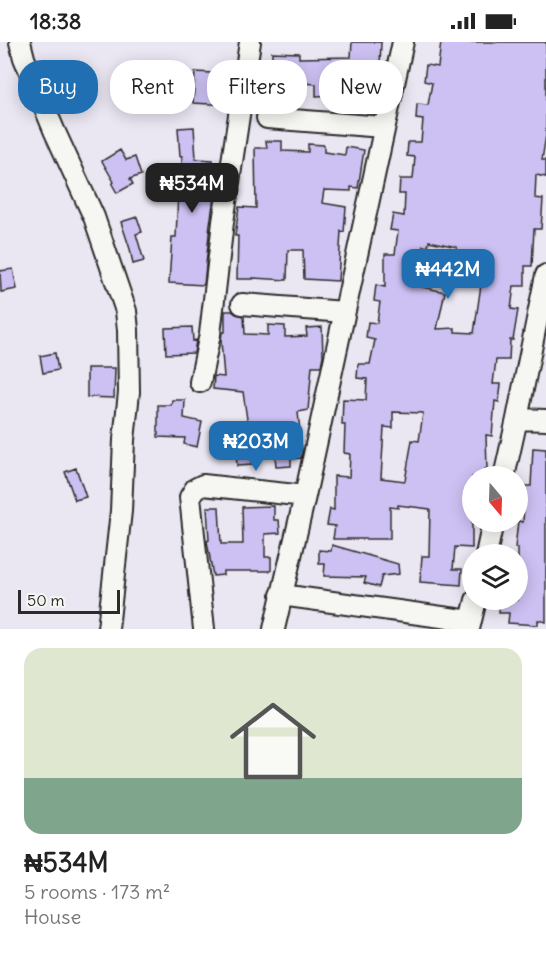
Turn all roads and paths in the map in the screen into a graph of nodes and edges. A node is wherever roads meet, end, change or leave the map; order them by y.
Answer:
1 (20, 42) edge
2 (250, 42) edge
3 (403, 42) edge
4 (267, 117) dead end
5 (383, 127) junction
6 (546, 275) edge
7 (242, 304) dead end
8 (344, 312) junction
9 (200, 382) dead end
10 (517, 419) junction
11 (546, 420) edge
12 (506, 466) edge
13 (305, 496) junction
14 (281, 595) junction
15 (474, 610) edge
16 (470, 625) edge
17 (108, 629) edge
18 (204, 629) edge
19 (274, 629) edge

1 - 17 street
2 - 9 street
3 - 5 street
4 - 5 street
5 - 8 street
6 - 10 street
7 - 8 street
8 - 13 street
10 - 11 street
10 - 12 street
13 - 14 street
13 - 18 street
14 - 16 street
14 - 19 street
15 - 16 street

